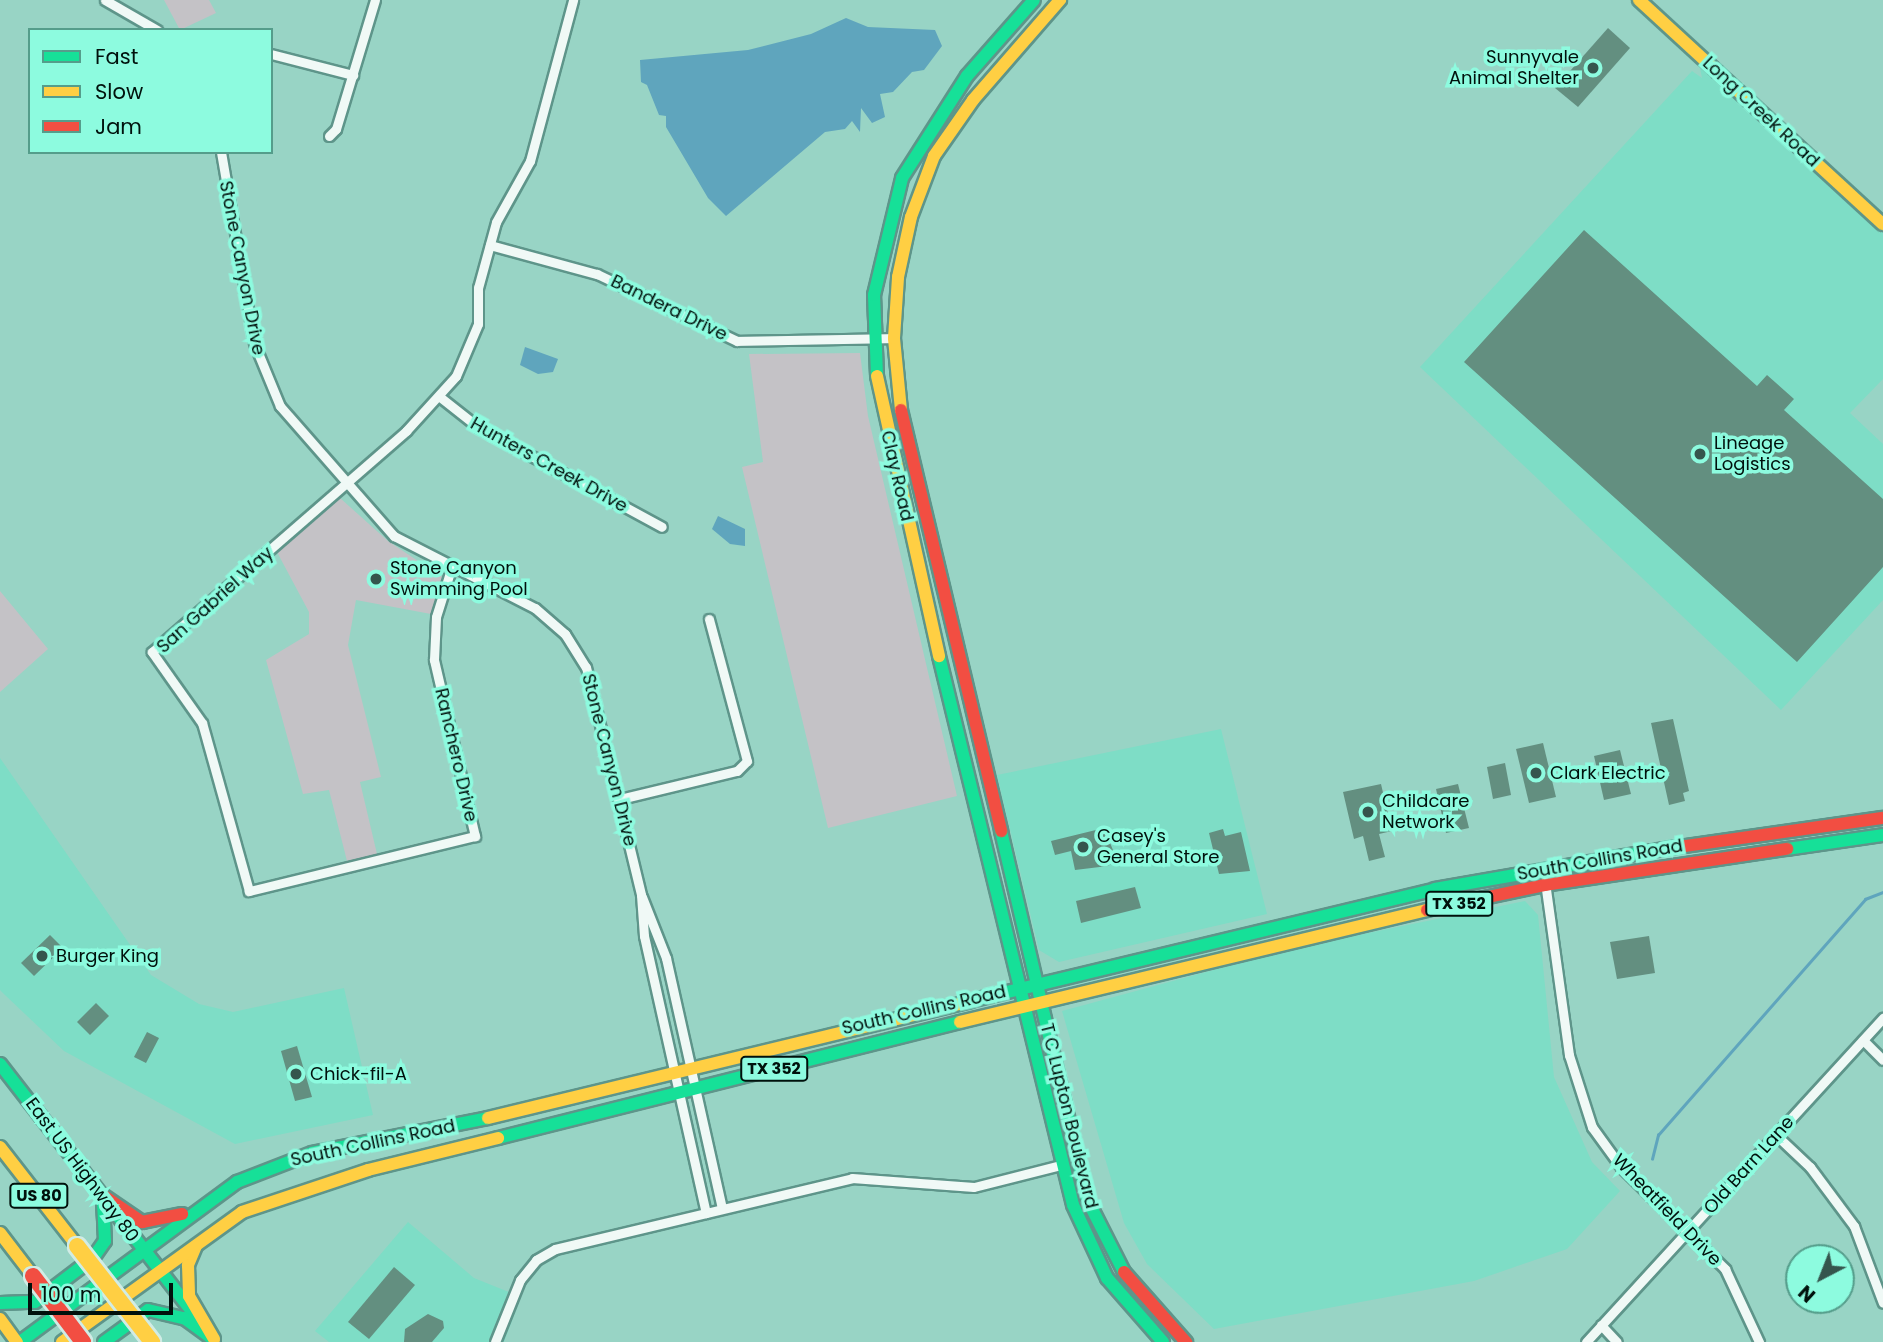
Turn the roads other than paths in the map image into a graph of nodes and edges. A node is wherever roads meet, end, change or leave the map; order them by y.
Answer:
1 (105, 0) edge
2 (376, 0) edge
3 (573, 0) edge
4 (1034, 0) edge
5 (1060, 0) edge
6 (1639, 0) edge
7 (154, 28) edge
8 (273, 55) edge
9 (353, 75) junction
10 (329, 136) dead end
11 (221, 154) edge
12 (1883, 224) edge
13 (490, 246) junction
14 (894, 338) junction
15 (873, 340) junction
16 (440, 397) junction
17 (345, 485) junction
18 (662, 527) dead end
19 (452, 569) junction
20 (709, 619) dead end
21 (620, 799) junction
22 (1883, 818) edge
23 (1883, 835) edge
24 (1544, 878) junction
25 (248, 891) joint
26 (641, 895) junction
27 (1262, 940) junction
28 (672, 984) junction
29 (1037, 985) junction
30 (656, 988) junction
31 (1018, 988) junction
32 (1041, 1002) junction
33 (1022, 1007) junction
34 (1883, 1018) edge
35 (1863, 1041) junction
36 (1883, 1060) edge
37 (0, 1064) edge
38 (692, 1068) junction
39 (675, 1072) junction
40 (696, 1088) junction
41 (680, 1092) junction
42 (420, 1134) junction
43 (1776, 1135) junction
44 (0, 1147) edge
45 (424, 1156) junction
46 (1078, 1160) junction
47 (1061, 1165) junction
48 (101, 1194) junction
49 (202, 1205) junction
50 (722, 1208) junction
51 (706, 1213) junction
52 (1689, 1231) junction
53 (0, 1233) edge
54 (197, 1245) junction
55 (142, 1250) junction
56 (159, 1272) junction
57 (0, 1303) edge
58 (1883, 1303) edge
59 (0, 1319) edge
60 (1601, 1325) junction
61 (215, 1341) edge
62 (1182, 1341) edge
63 (19, 1342) edge
64 (62, 1342) edge
65 (83, 1342) edge
66 (104, 1342) edge
67 (152, 1342) edge
68 (495, 1342) edge
69 (1163, 1342) edge
70 (1586, 1342) edge
71 (1617, 1342) edge
72 (1759, 1342) edge

1 - 7 street
2 - 9 street
3 - 13 street
4 - 15 main road, Clay Road
5 - 14 main road, Clay Road
6 - 12 main road, Long Creek Road
8 - 9 street
9 - 10 street
11 - 17 street, Stone Canyon Drive
13 - 15 street, Bandera Drive
13 - 16 street
14 - 15 street, Bandera Drive
14 - 29 main road, Clay Road
15 - 31 main road, Clay Road
16 - 17 street
16 - 18 street, Hunters Creek Drive
17 - 19 street, Stone Canyon Drive
17 - 25 street, San Gabriel Way
19 - 21 street, Stone Canyon Drive
19 - 25 street, Ranchero Drive
20 - 21 street
21 - 26 street, Stone Canyon Drive
22 - 24 main road, South Collins Road / TX 352
23 - 24 main road, South Collins Road / TX 352
24 - 27 main road, South Collins Road / TX 352
24 - 52 street, Wheatfield Drive
26 - 28 street, Stone Canyon Drive
26 - 30 street, Stone Canyon Drive
27 - 29 main road, South Collins Road / TX 352
27 - 32 main road, South Collins Road / TX 352
28 - 30 street
28 - 38 street, Stone Canyon Drive
29 - 31 main road, South Collins Road / TX 352
29 - 32 main road, T C Lupton Boulevard
30 - 39 street, Stone Canyon Drive
31 - 33 main road, T C Lupton Boulevard
31 - 38 main road, South Collins Road / TX 352
32 - 33 main road, South Collins Road / TX 352
32 - 46 main road, T C Lupton Boulevard
33 - 40 main road, South Collins Road / TX 352
33 - 47 main road, T C Lupton Boulevard
34 - 35 street, Old Barn Lane
35 - 36 street
35 - 43 street, Old Barn Lane
37 - 48 main road, East US Highway 80
38 - 39 main road, South Collins Road / TX 352
38 - 40 street, Stone Canyon Drive
39 - 41 street, Stone Canyon Drive
39 - 42 main road, South Collins Road / TX 352
40 - 41 main road, South Collins Road / TX 352
40 - 50 street, Stone Canyon Drive
41 - 45 main road, South Collins Road / TX 352
41 - 51 street, Stone Canyon Drive
42 - 45 main road
42 - 49 main road, South Collins Road / TX 352
43 - 52 street, Old Barn Lane
43 - 58 street
44 - 67 main road, US 80, bridge
45 - 54 main road, South Collins Road / TX 352
46 - 47 main road
46 - 62 main road, T C Lupton Boulevard
47 - 50 street
47 - 69 main road, T C Lupton Boulevard
48 - 49 main road
48 - 55 main road, East US Highway 80
48 - 57 main road
49 - 55 main road, South Collins Road / TX 352
50 - 51 street
51 - 68 street
52 - 60 street, Old Barn Lane
52 - 72 street, Wheatfield Drive
53 - 65 main road, US 80, bridge
54 - 56 main road, South Collins Road / TX 352
54 - 61 main road
55 - 56 main road, East US Highway 80
55 - 63 main road, South Collins Road / TX 352
56 - 61 main road, East US Highway 80
56 - 64 main road, South Collins Road / TX 352
59 - 63 main road
60 - 70 street, Old Barn Lane
60 - 71 street
61 - 66 main road

